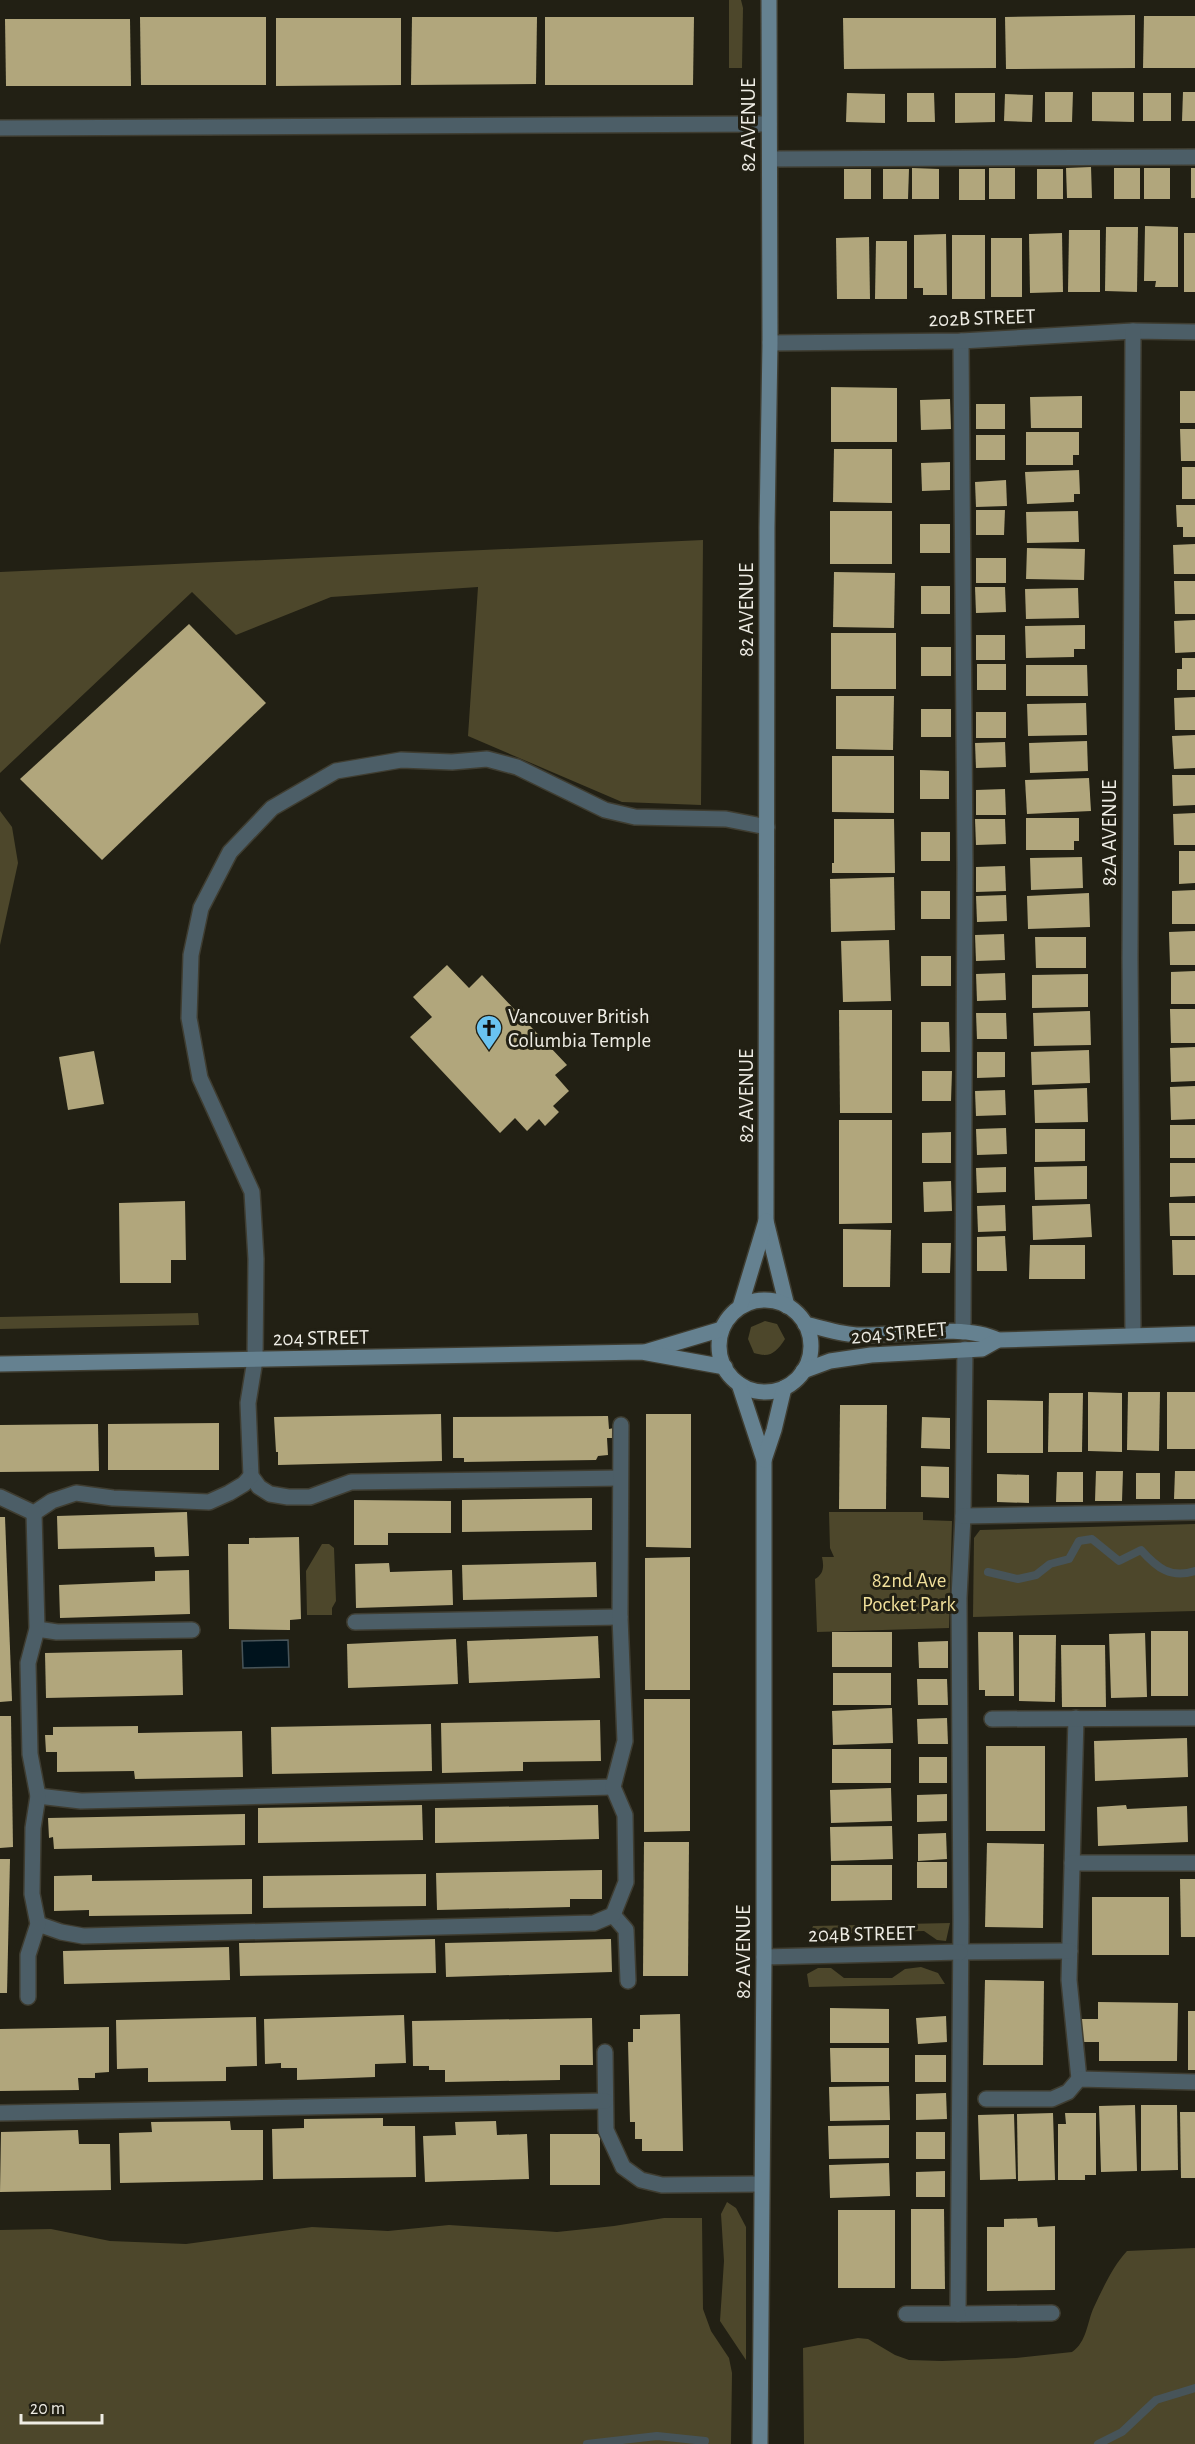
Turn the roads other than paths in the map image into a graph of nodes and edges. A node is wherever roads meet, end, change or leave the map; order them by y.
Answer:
1 (769, 0) edge
2 (769, 124) junction
3 (0, 128) edge
4 (1195, 157) edge
5 (770, 159) junction
6 (1133, 331) junction
7 (1195, 332) edge
8 (961, 340) junction
9 (770, 343) junction
10 (767, 827) junction
11 (766, 1221) junction
12 (787, 1306) junction
13 (740, 1307) junction
14 (805, 1324) junction
15 (722, 1329) junction
16 (963, 1332) junction
17 (1195, 1334) edge
18 (1133, 1335) junction
19 (998, 1340) junction
20 (964, 1350) junction
21 (642, 1352) junction
22 (255, 1360) junction
23 (0, 1364) edge
24 (725, 1367) junction
25 (803, 1371) junction
26 (739, 1384) junction
27 (784, 1388) junction
28 (621, 1425) dead end
29 (764, 1460) junction
30 (251, 1476) junction
31 (620, 1478) junction
32 (0, 1497) edge
33 (1195, 1512) edge
34 (34, 1513) junction
35 (963, 1516) junction
36 (620, 1617) junction
37 (355, 1622) dead end
38 (37, 1629) junction
39 (192, 1630) dead end
40 (1076, 1718) junction
41 (1195, 1718) edge
42 (992, 1719) dead end
43 (613, 1787) junction
44 (38, 1796) junction
45 (1072, 1863) junction
46 (1195, 1863) edge
47 (614, 1915) junction
48 (38, 1924) junction
49 (960, 1952) junction
50 (1070, 1952) junction
51 (764, 1957) junction
52 (628, 1981) dead end
53 (28, 1997) dead end
54 (604, 2052) dead end
55 (1079, 2079) junction
56 (1195, 2082) edge
57 (986, 2099) dead end
58 (605, 2101) junction
59 (0, 2113) edge
60 (761, 2184) junction
61 (1052, 2313) dead end
62 (906, 2314) dead end
63 (958, 2314) junction
64 (760, 2444) edge

1 - 2 street, 82 AVENUE
2 - 3 street
2 - 5 street, 82 AVENUE
4 - 5 street
5 - 9 street, 82 AVENUE
6 - 7 street, 202B STREET
6 - 8 street, 202B STREET
6 - 18 street, 82A AVENUE
8 - 9 street, 202B STREET
8 - 16 street
9 - 10 street, 82 AVENUE
10 - 11 street, 82 AVENUE
10 - 22 street
11 - 12 street, 82 AVENUE
11 - 13 street, 82 AVENUE
12 - 13 street
12 - 14 street
13 - 15 street
14 - 16 street, 204 STREET
14 - 25 street
15 - 21 street, 204 STREET
15 - 24 street
16 - 19 street, 204 STREET
17 - 18 street, 204 STREET
18 - 19 street, 204 STREET
19 - 20 street, 204 STREET
20 - 25 street, 204 STREET
20 - 35 street
21 - 22 street, 204 STREET
21 - 24 street, 204 STREET
22 - 23 street, 204 STREET
22 - 30 street
24 - 26 street
25 - 27 street
26 - 27 street
26 - 29 street, 82 AVENUE
27 - 29 street, 82 AVENUE
28 - 31 street
29 - 51 street, 82 AVENUE
30 - 31 street
30 - 34 street
31 - 36 street
32 - 34 street
33 - 35 street
34 - 38 street
35 - 49 street
36 - 37 street
36 - 43 street
38 - 39 street
38 - 44 street
40 - 41 street
40 - 42 street
40 - 45 street
43 - 44 street
43 - 47 street
44 - 48 street
45 - 46 street
45 - 50 street
47 - 48 street
47 - 52 street
48 - 53 street
49 - 50 street, 204B STREET
49 - 51 street, 204B STREET
49 - 63 street
50 - 55 street
51 - 60 street, 82 AVENUE
54 - 58 street
55 - 56 street
55 - 57 street
58 - 59 street
58 - 60 street
60 - 64 street, 82 AVENUE
61 - 63 street
62 - 63 street

